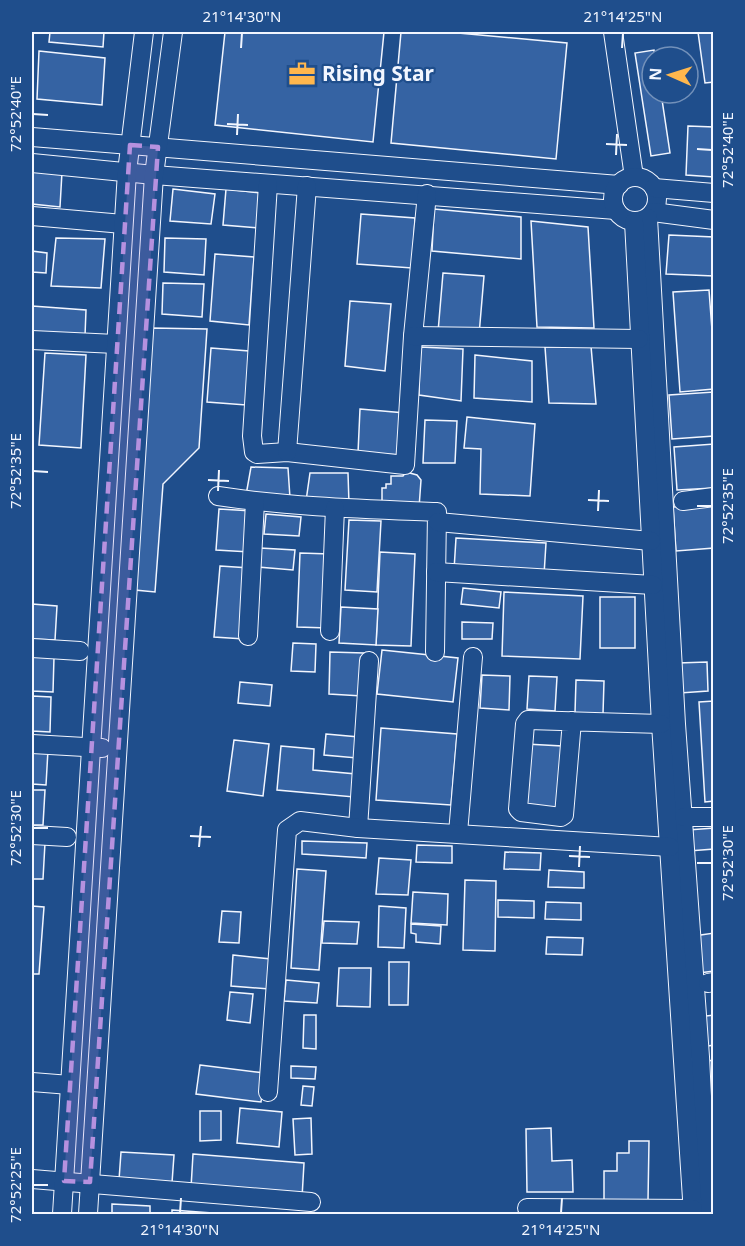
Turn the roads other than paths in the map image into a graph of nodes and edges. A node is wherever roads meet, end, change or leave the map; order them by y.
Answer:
1 (144, 32) edge
2 (173, 32) edge
3 (613, 32) edge
4 (32, 137) edge
5 (130, 145) junction
6 (158, 147) junction
7 (32, 163) edge
8 (127, 172) junction
9 (154, 175) junction
10 (627, 181) junction
11 (268, 184) junction
12 (307, 186) junction
13 (654, 188) junction
14 (714, 193) edge
15 (426, 194) junction
16 (616, 210) junction
17 (32, 216) edge
18 (645, 217) junction
19 (714, 220) edge
20 (123, 224) junction
21 (413, 336) junction
22 (639, 339) junction
23 (32, 340) edge
24 (116, 344) junction
25 (287, 452) junction
26 (218, 496) dead end
27 (714, 497) edge
28 (682, 501) dead end
29 (255, 502) junction
30 (335, 508) junction
31 (438, 522) junction
32 (651, 541) junction
33 (436, 572) junction
34 (654, 585) junction
35 (330, 631) dead end
36 (248, 636) dead end
37 (32, 648) edge
38 (80, 651) dead end
39 (435, 652) dead end
40 (473, 657) dead end
41 (369, 661) dead end
42 (572, 721) junction
43 (661, 724) junction
44 (32, 744) edge
45 (91, 747) junction
46 (117, 750) junction
47 (684, 817) junction
48 (714, 817) edge
49 (358, 828) junction
50 (458, 833) junction
51 (32, 835) edge
52 (67, 837) dead end
53 (670, 847) junction
54 (707, 1056) edge
55 (32, 1082) edge
56 (70, 1085) junction
57 (268, 1092) dead end
58 (708, 1140) edge
59 (32, 1179) edge
60 (64, 1180) junction
61 (90, 1182) junction
62 (311, 1202) dead end
63 (527, 1208) dead end
64 (701, 1213) edge
65 (714, 1214) edge
66 (62, 1215) edge
67 (88, 1215) edge

1 - 5 street
2 - 6 street
3 - 10 street
4 - 5 street
5 - 6 street
5 - 8 street
6 - 9 street
6 - 10 street
7 - 8 street
8 - 9 street
8 - 20 street
9 - 11 street
9 - 46 street
10 - 13 street
10 - 16 street
11 - 12 street
11 - 25 street
12 - 15 street
12 - 25 street
13 - 14 street
13 - 18 street
15 - 16 street
15 - 21 street
16 - 18 street
17 - 20 street
18 - 19 street
18 - 22 street
18 - 47 street
20 - 24 street
21 - 22 street
21 - 25 street
22 - 32 street
23 - 24 street
24 - 45 street
26 - 29 street
27 - 28 street
29 - 30 street
29 - 36 street
30 - 31 street
30 - 35 street
31 - 32 street
31 - 33 street
32 - 34 street
33 - 34 street
33 - 39 street
34 - 43 street
37 - 38 street
40 - 50 street
41 - 49 street
42 - 42 street
42 - 43 street
43 - 53 street
44 - 45 street
45 - 46 street
45 - 56 street
46 - 61 street
47 - 48 street
47 - 54 street
49 - 50 street
49 - 57 street
50 - 53 street
51 - 52 street
53 - 64 street
54 - 58 street
55 - 56 street
56 - 60 street
58 - 64 street
59 - 60 street
60 - 61 street
60 - 66 street
61 - 62 street
61 - 67 street
63 - 64 street
64 - 65 street

